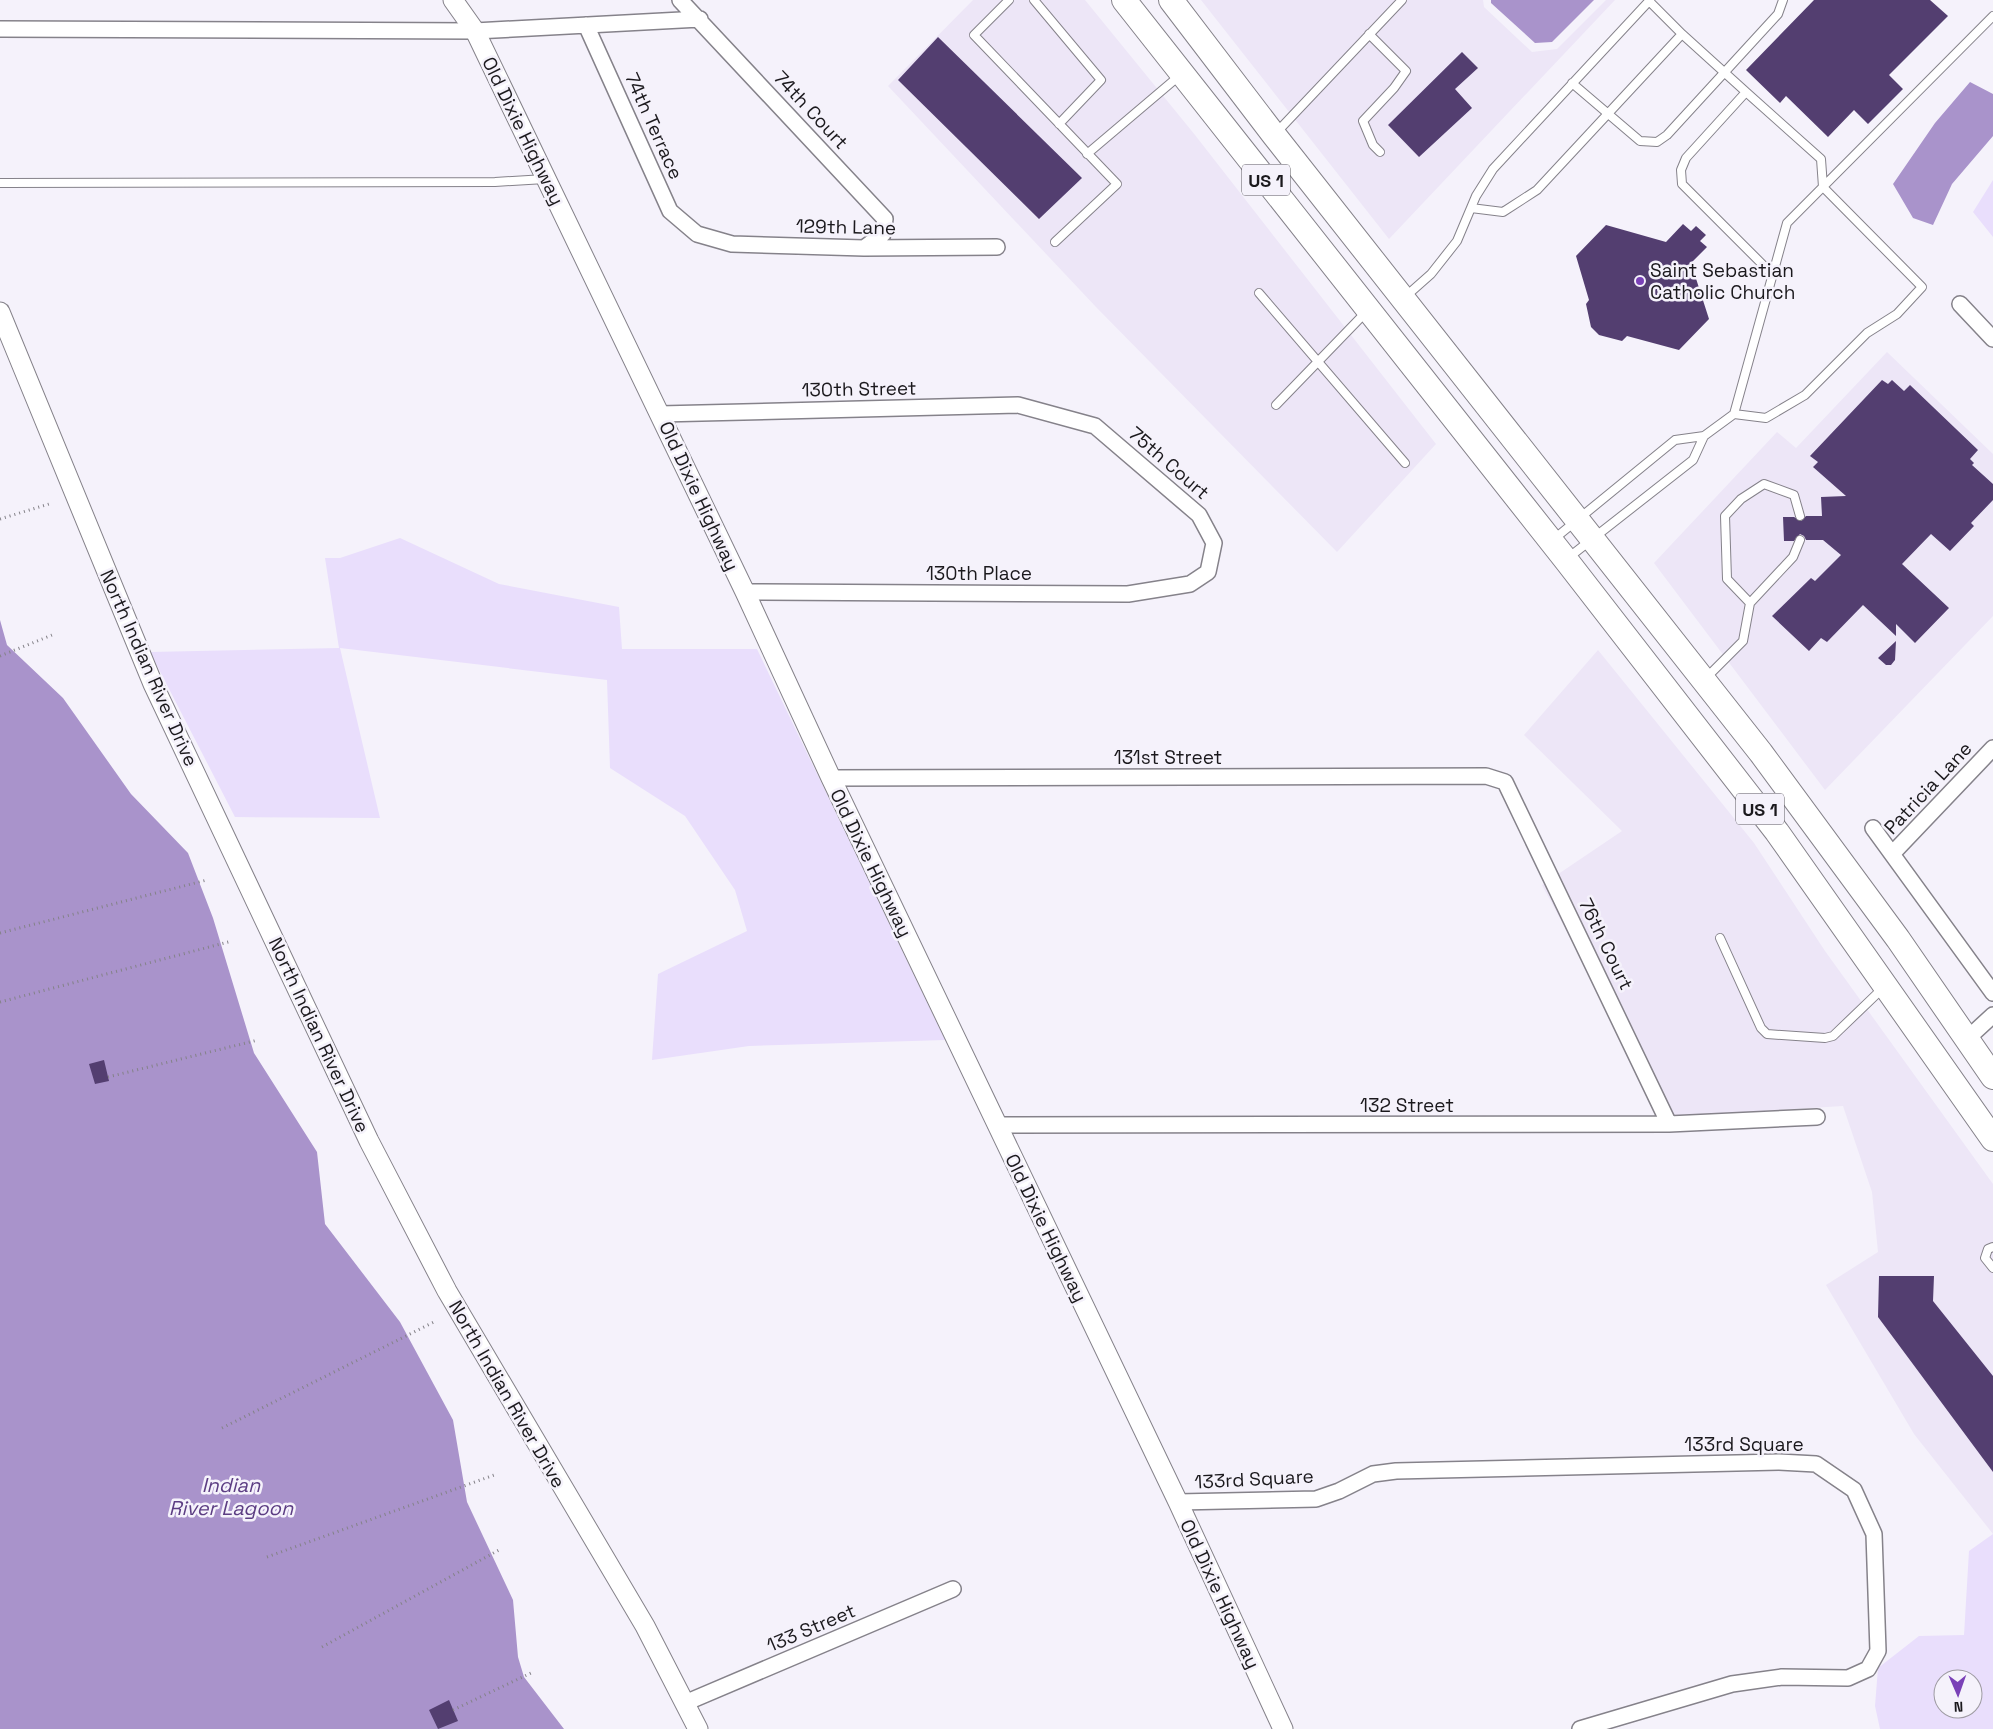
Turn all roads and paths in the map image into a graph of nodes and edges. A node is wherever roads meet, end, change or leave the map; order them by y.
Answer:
1 (454, 0) edge
2 (680, 0) edge
3 (1009, 0) edge
4 (1034, 0) edge
5 (1124, 0) edge
6 (1402, 0) edge
7 (1650, 0) edge
8 (1783, 0) edge
9 (1174, 1) edge
10 (1993, 16) edge
11 (700, 19) junction
12 (586, 25) junction
13 (0, 29) edge
14 (475, 31) junction
15 (1369, 34) junction
16 (1682, 34) junction
17 (1723, 72) junction
18 (1182, 74) junction
19 (1572, 83) junction
20 (1746, 92) junction
21 (1606, 115) junction
22 (1059, 124) junction
23 (1274, 135) junction
24 (1380, 152) dead end
25 (1087, 154) junction
26 (546, 179) junction
27 (0, 183) edge
28 (1823, 187) junction
29 (1471, 208) junction
30 (697, 234) joint
31 (1055, 242) dead end
32 (997, 247) dead end
33 (864, 248) junction
34 (1772, 274) junction
35 (1259, 293) dead end
36 (1403, 298) junction
37 (1960, 304) dead end
38 (1368, 310) junction
39 (0, 312) edge
40 (1993, 339) edge
41 (1319, 361) junction
42 (1276, 405) dead end
43 (660, 414) junction
44 (1059, 414) joint
45 (1734, 414) junction
46 (1704, 436) junction
47 (1405, 463) dead end
48 (49, 504) dead end
49 (1800, 516) dead end
50 (0, 518) edge
51 (1578, 520) junction
52 (1594, 538) junction
53 (1800, 540) dead end
54 (1552, 541) junction
55 (1566, 560) junction
56 (1208, 572) joint
57 (745, 592) junction
58 (1750, 603) junction
59 (52, 635) dead end
60 (0, 656) edge
61 (1704, 680) junction
62 (1993, 748) edge
63 (831, 778) junction
64 (1506, 782) joint
65 (1873, 828) dead end
66 (1892, 854) junction
67 (207, 880) dead end
68 (0, 933) edge
69 (1720, 938) dead end
70 (232, 941) dead end
71 (1886, 985) junction
72 (1993, 994) edge
73 (0, 1002) edge
74 (1993, 1015) edge
75 (1967, 1039) junction
76 (258, 1040) dead end
77 (1993, 1076) edge
78 (108, 1077) dead end
79 (1817, 1117) dead end
80 (1670, 1124) junction
81 (996, 1125) junction
82 (1993, 1139) edge
83 (1993, 1247) edge
84 (1993, 1268) edge
85 (436, 1322) dead end
86 (222, 1428) dead end
87 (497, 1474) dead end
88 (1178, 1502) junction
89 (499, 1550) dead end
90 (267, 1557) dead end
91 (953, 1589) dead end
92 (322, 1647) dead end
93 (531, 1672) dead end
94 (685, 1703) junction
95 (453, 1710) dead end
96 (698, 1729) edge
97 (1283, 1729) edge
98 (1580, 1729) edge

1 - 14 street, Old Dixie Highway
2 - 11 street, 74th Court
3 - 22 lane
4 - 22 lane
5 - 18 main road, US 1
6 - 15 lane
7 - 16 lane
7 - 19 lane
8 - 17 lane
9 - 23 main road, US 1
10 - 28 lane
11 - 12 street
11 - 33 street, 74th Court
12 - 14 street
12 - 30 street, 74th Terrace
13 - 14 street
14 - 26 street, Old Dixie Highway
15 - 23 lane
15 - 24 lane
16 - 17 lane
16 - 21 lane
17 - 20 lane
17 - 21 lane
18 - 25 lane
18 - 38 main road, US 1
19 - 21 lane
19 - 29 lane
20 - 28 lane
20 - 34 lane
21 - 29 lane
22 - 25 lane
23 - 36 main road, US 1
25 - 31 lane
26 - 27 lane
26 - 43 street, Old Dixie Highway
28 - 34 lane
28 - 45 lane
29 - 36 lane
30 - 33 street, 129th Lane
32 - 33 street, 129th Lane
34 - 45 lane
35 - 41 lane
36 - 51 main road, US 1
37 - 40 street
38 - 41 lane
38 - 54 main road, US 1
39 - 94 street, North Indian River Drive
41 - 42 lane
41 - 47 lane
43 - 44 street, 130th Street
43 - 57 street, Old Dixie Highway
44 - 56 street, 75th Court
45 - 46 lane
46 - 51 lane
46 - 52 lane
48 - 50 path
49 - 58 lane
51 - 52 main road, US 1
51 - 54 lane
52 - 55 lane
52 - 61 main road, US 1
53 - 58 lane
54 - 55 main road, US 1
55 - 71 main road, US 1
56 - 57 street, 130th Place
57 - 63 street, Old Dixie Highway
58 - 61 lane
59 - 60 path
61 - 75 main road, US 1
62 - 66 street, Patricia Lane
63 - 64 street, 131st Street
63 - 81 street, Old Dixie Highway
64 - 80 street, 76th Court
65 - 66 street
66 - 72 street
67 - 68 path
69 - 71 lane
70 - 73 path
71 - 82 main road, US 1
74 - 75 street
75 - 77 main road, US 1
76 - 78 path
79 - 80 street, 132 Street
80 - 81 street, 132 Street
81 - 88 street, Old Dixie Highway
83 - 84 lane
85 - 86 path
87 - 90 path
88 - 97 street, Old Dixie Highway
88 - 98 street, 133rd Square
89 - 92 path
91 - 94 street, 133 Street
93 - 95 path
94 - 96 street, North Indian River Drive

